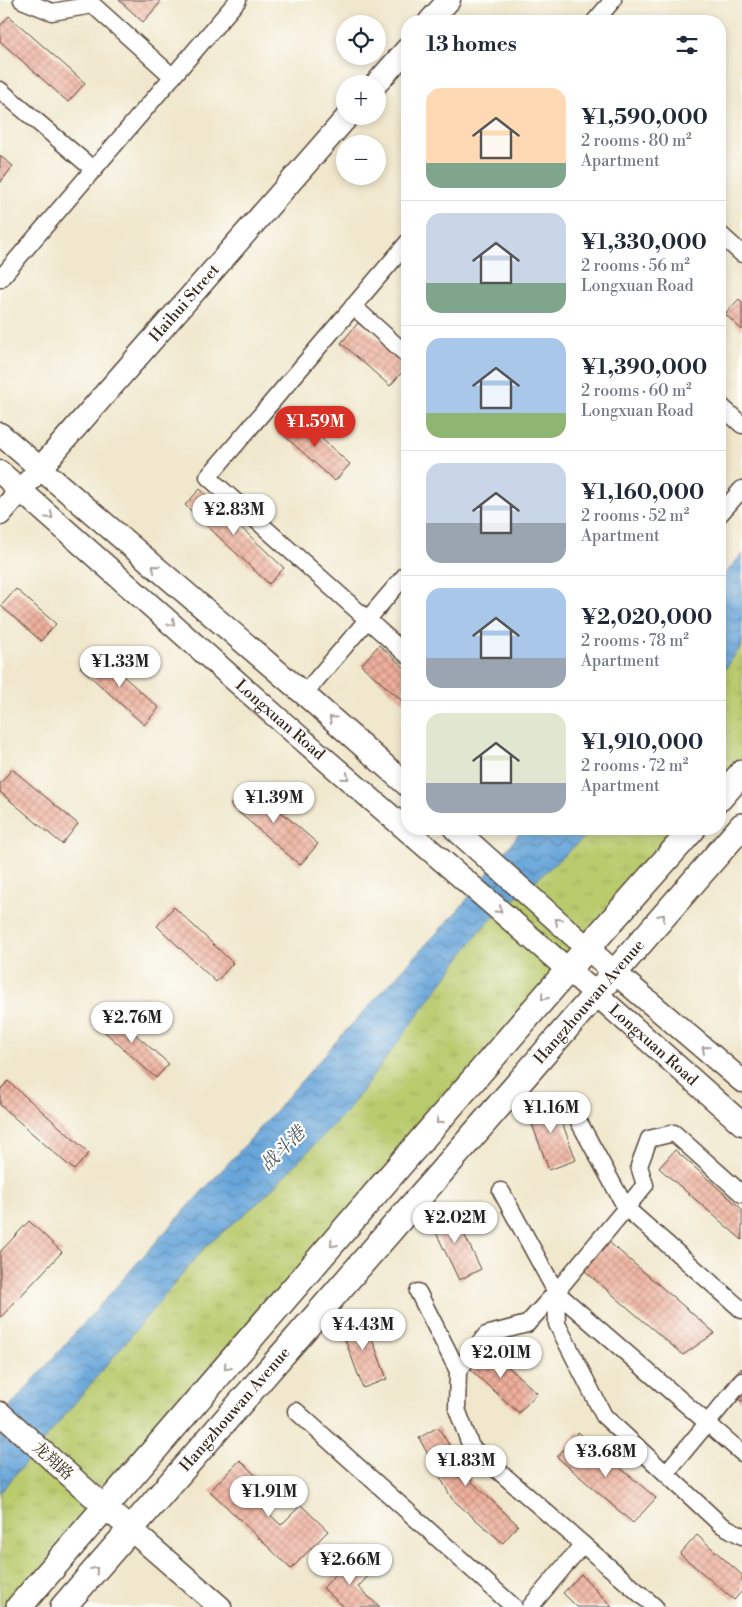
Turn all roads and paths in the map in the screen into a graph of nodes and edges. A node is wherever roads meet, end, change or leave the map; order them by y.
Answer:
1 (22, 0) edge
2 (238, 0) edge
3 (449, 0) edge
4 (613, 0) edge
5 (91, 2) edge
6 (435, 15) edge
7 (600, 15) edge
8 (401, 56) edge
9 (384, 75) edge
10 (173, 77) junction
11 (0, 90) edge
12 (340, 125) edge
13 (94, 170) junction
14 (726, 239) edge
15 (742, 254) edge
16 (401, 255) edge
17 (0, 279) edge
18 (353, 306) junction
19 (401, 350) edge
20 (726, 410) edge
21 (742, 425) edge
22 (0, 434) edge
23 (40, 469) junction
24 (0, 472) edge
25 (742, 488) edge
26 (21, 491) junction
27 (726, 507) edge
28 (0, 514) edge
29 (401, 580) edge
30 (367, 619) junction
31 (401, 650) edge
32 (304, 694) junction
33 (742, 773) edge
34 (401, 780) edge
35 (726, 791) edge
36 (401, 825) edge
37 (742, 826) edge
38 (412, 835) edge
39 (462, 835) edge
40 (688, 835) edge
41 (588, 947) junction
42 (568, 970) junction
43 (614, 972) junction
44 (595, 993) junction
45 (742, 1081) edge
46 (578, 1122) dead end
47 (742, 1124) edge
48 (501, 1191) dead end
49 (742, 1194) edge
50 (626, 1208) junction
51 (418, 1292) dead end
52 (556, 1292) junction
53 (742, 1310) edge
54 (458, 1371) junction
55 (742, 1381) edge
56 (296, 1411) dead end
57 (0, 1413) edge
58 (707, 1423) junction
59 (742, 1453) edge
60 (666, 1473) junction
61 (106, 1508) junction
62 (130, 1530) junction
63 (742, 1536) edge
64 (584, 1544) junction
65 (19, 1607) edge
66 (63, 1607) edge
67 (220, 1607) edge
68 (514, 1607) edge
69 (530, 1607) edge
70 (656, 1607) edge

1 - 5 street
2 - 10 street
3 - 6 street
4 - 7 street
5 - 10 street
8 - 9 street
10 - 13 street
11 - 13 street
12 - 23 street, Haihui Street
13 - 17 street
14 - 15 street
16 - 18 street
18 - 19 street
18 - 30 street
20 - 21 street
22 - 23 street
23 - 26 street, Haihui Street
32 -> 23 street
24 - 26 street, Longxuan Road
25 - 27 street
26 - 28 street, Haihui Street
26 -> 36 street, Longxuan Road
29 - 30 street
30 - 31 street
30 - 32 street
34 -> 32 street
33 - 35 main road
43 -> 37 main road, Hangzhouwan Avenue
38 -> 42 street, Longxuan Road
41 -> 39 street
40 - 41 main road, Hangzhouwan Avenue
41 - 42 main road, Hangzhouwan Avenue
41 - 43 street
42 - 44 street, Longxuan Road
42 -> 61 main road, Hangzhouwan Avenue
43 - 44 main road, Hangzhouwan Avenue
45 -> 43 street
44 - 47 street, Longxuan Road
44 - 62 main road, Hangzhouwan Avenue
46 - 50 street
48 - 52 street
49 - 50 street
50 - 52 street
50 - 53 street
51 - 54 street
52 - 54 street
52 - 58 street
52 - 60 street
54 - 64 street
55 - 58 street
56 - 68 street
57 - 61 street, 龙翔路
58 - 59 street
58 - 60 street
60 - 63 street
61 - 62 street, 龙翔路
61 - 65 main road, Hangzhouwan Avenue
66 -> 62 main road, Hangzhouwan Avenue
62 - 67 street, 龙翔路
64 - 69 street
64 - 70 street

